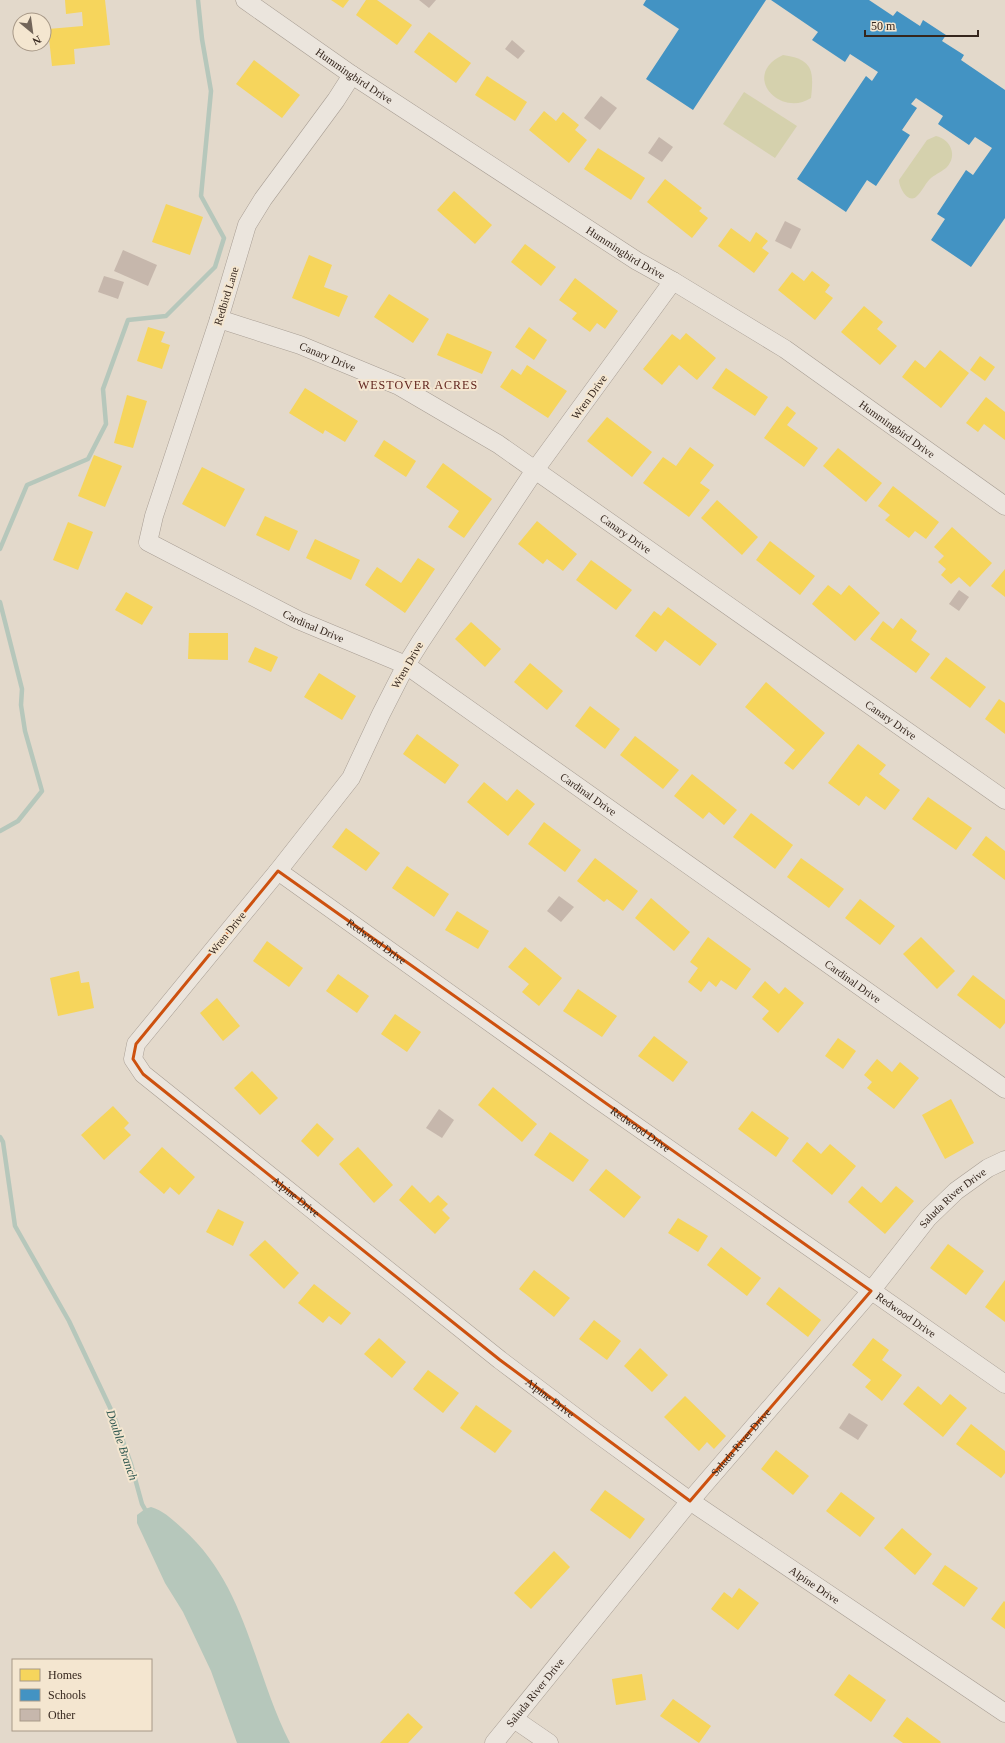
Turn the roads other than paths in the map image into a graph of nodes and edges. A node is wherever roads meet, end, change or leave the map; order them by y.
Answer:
1 (245, 0) edge
2 (352, 75) junction
3 (674, 281) junction
4 (219, 320) junction
5 (535, 470) junction
6 (1005, 506) edge
7 (148, 542) joint
8 (406, 665) junction
9 (1005, 800) edge
10 (278, 871) junction
11 (136, 1044) joint
12 (1005, 1089) edge
13 (1005, 1160) edge
14 (872, 1291) junction
15 (1005, 1384) edge
16 (690, 1501) junction
17 (1005, 1713) edge
18 (514, 1719) junction
19 (494, 1743) edge
20 (549, 1743) edge

1 - 2 street, Hummingbird Drive
2 - 3 street, Hummingbird Drive
2 - 4 street, Redbird Lane
3 - 5 street, Wren Drive
3 - 6 street, Hummingbird Drive
4 - 5 street, Canary Drive
4 - 7 street, Redbird Lane
5 - 8 street, Wren Drive
5 - 9 street, Canary Drive
7 - 8 street, Cardinal Drive
8 - 10 street, Wren Drive
8 - 12 street, Cardinal Drive
10 - 11 street, Wren Drive
10 - 14 street, Redwood Drive
11 - 16 street, Alpine Drive
13 - 14 street, Saluda River Drive
14 - 15 street, Redwood Drive
14 - 16 street, Saluda River Drive
16 - 17 street, Alpine Drive
16 - 18 street, Saluda River Drive
18 - 19 street, Saluda River Drive
18 - 20 street

